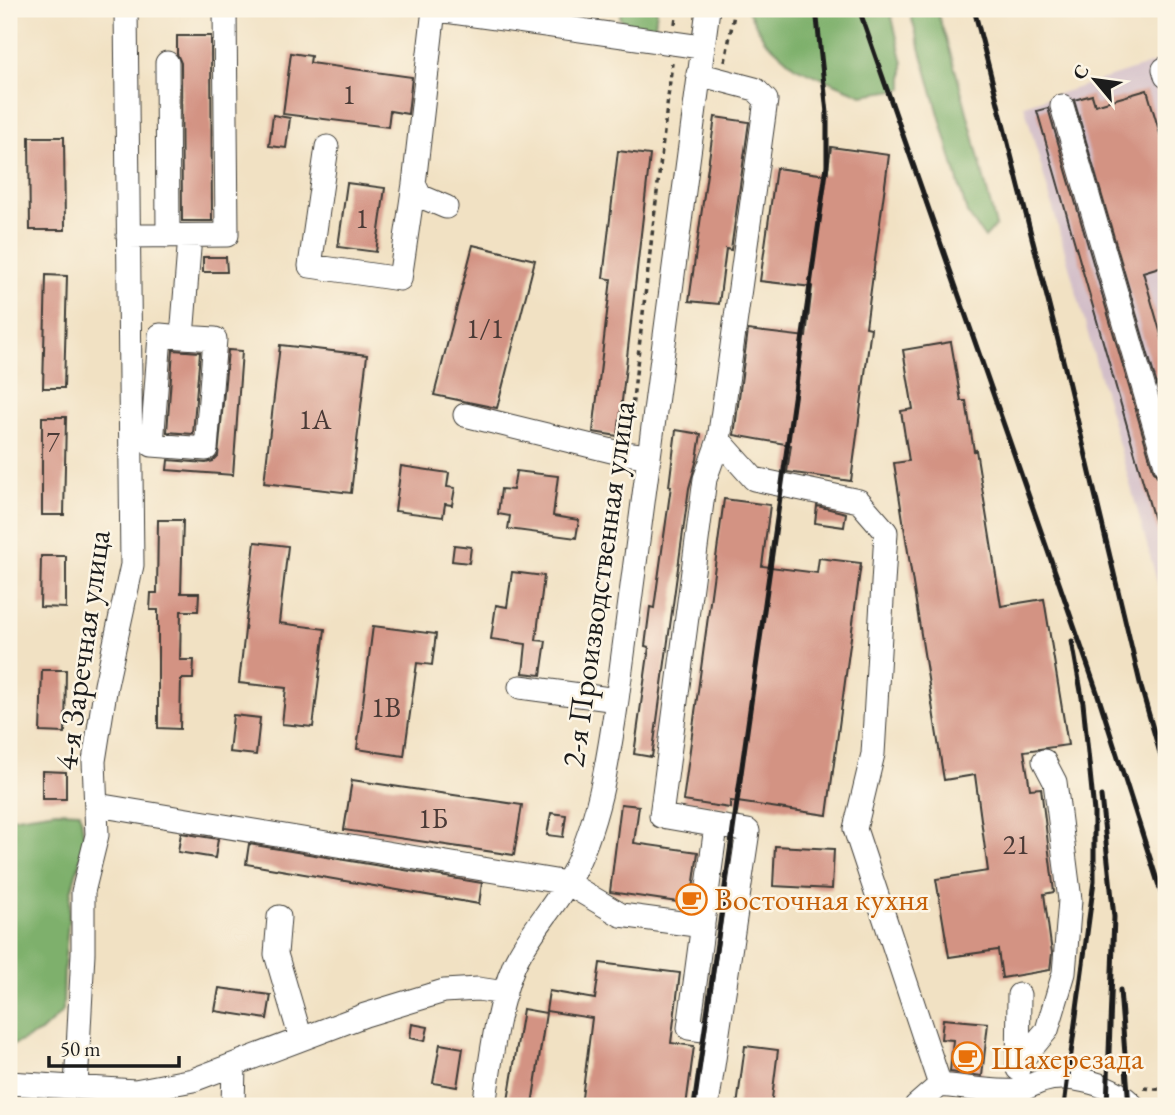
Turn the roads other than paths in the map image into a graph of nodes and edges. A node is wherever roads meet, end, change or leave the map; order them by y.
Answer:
1 (126, 9) edge
2 (225, 9) edge
3 (708, 9) edge
4 (442, 10) edge
5 (701, 47) junction
6 (166, 63) dead end
7 (1166, 68) edge
8 (698, 74) junction
9 (1166, 76) edge
10 (1062, 106) dead end
11 (327, 147) dead end
12 (414, 184) junction
13 (446, 207) dead end
14 (128, 236) junction
15 (179, 236) junction
16 (183, 337) junction
17 (465, 415) dead end
18 (719, 440) junction
19 (638, 454) junction
20 (1166, 465) edge
21 (520, 687) dead end
22 (617, 700) junction
23 (1044, 761) dead end
24 (97, 805) junction
25 (716, 826) junction
26 (567, 883) junction
27 (279, 917) dead end
28 (703, 926) junction
29 (505, 993) junction
30 (1019, 995) dead end
31 (718, 1032) junction
32 (302, 1039) junction
33 (1018, 1064) junction
34 (234, 1065) junction
35 (9, 1083) edge
36 (940, 1085) junction
37 (76, 1087) junction
38 (1015, 1098) edge
39 (233, 1106) edge
40 (484, 1106) edge
41 (707, 1106) edge
42 (916, 1106) edge
43 (1133, 1106) edge

1 - 14 street, 4-я Заречная улица
2 - 15 street
3 - 5 street, 2-я Производственная улица
4 - 5 street
4 - 12 street
5 - 8 street, 2-я Производственная улица
6 - 15 street
7 - 9 street
8 - 18 street
8 - 19 street, 2-я Производственная улица
10 - 20 street
11 - 12 street
12 - 13 street
14 - 15 street
14 - 24 street, 4-я Заречная улица
15 - 16 street
16 - 16 street
17 - 19 street
18 - 25 street
18 - 36 street
19 - 22 street, 2-я Производственная улица
21 - 22 street
22 - 26 street, 2-я Производственная улица
23 - 33 street
24 - 26 street
24 - 37 street, 4-я Заречная улица
25 - 28 street
25 - 31 street
26 - 28 street
26 - 29 street, 2-я Производственная улица
27 - 32 street
28 - 31 street
29 - 32 street
29 - 40 street, 2-я Производственная улица
30 - 33 street
31 - 41 street
32 - 34 street
33 - 38 street
34 - 37 street
34 - 39 street
35 - 37 street
36 - 38 street
36 - 42 street
38 - 43 street

